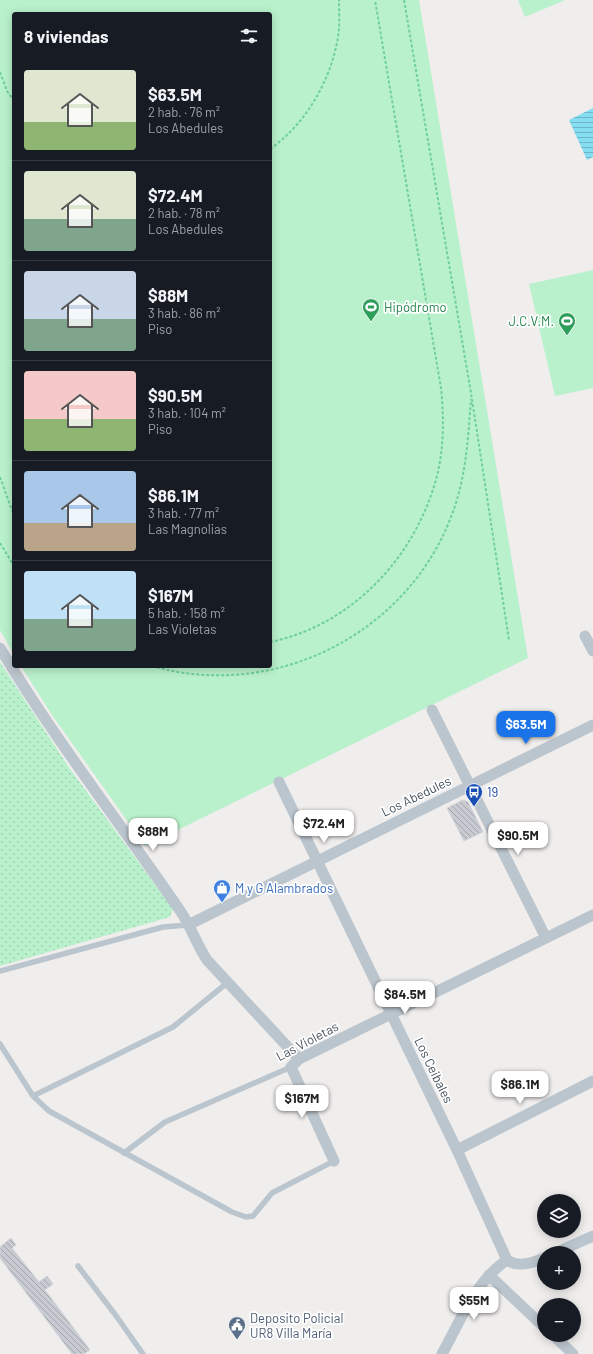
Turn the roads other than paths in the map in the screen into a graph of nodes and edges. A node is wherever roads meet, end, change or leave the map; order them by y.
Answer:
1 (585, 636) dead end
2 (0, 648) edge
3 (593, 651) edge
4 (12, 668) edge
5 (12, 668) edge
6 (432, 710) dead end
7 (593, 725) edge
8 (279, 782) dead end
9 (469, 785) junction
10 (316, 860) junction
11 (593, 916) edge
12 (188, 924) junction
13 (546, 938) junction
14 (0, 971) edge
15 (227, 983) junction
16 (392, 1013) junction
17 (0, 1044) edge
18 (295, 1063) junction
19 (593, 1081) edge
20 (32, 1096) junction
21 (457, 1150) junction
22 (124, 1153) junction
23 (334, 1161) joint
24 (593, 1236) edge
25 (571, 1246) edge
26 (537, 1260) edge
27 (509, 1262) junction
28 (78, 1266) dead end
29 (489, 1275) junction
30 (537, 1320) edge
31 (560, 1342) edge
32 (143, 1354) edge
33 (442, 1354) edge
34 (573, 1354) edge

1 - 3 street
2 - 5 street
4 - 12 street
6 - 9 street
7 - 9 street, Los Abedules
8 - 10 street, Los Ceibales
9 - 10 street, Los Abedules
9 - 13 street
10 - 12 street, Los Abedules
10 - 16 street, Los Ceibales
11 - 13 street, Las Violetas
12 - 14 lane
12 - 15 street
13 - 16 street, Las Violetas
15 - 18 street
15 - 20 lane
16 - 18 street, Las Violetas
16 - 21 street, Los Ceibales
17 - 20 lane
18 - 22 lane, Las Violetas
18 - 23 street
19 - 21 street
20 - 22 lane
21 - 27 street, Los Ceibales
22 - 23 lane
24 - 25 street
26 - 27 street
27 - 29 street
28 - 32 lane
29 - 30 street
29 - 33 street
31 - 34 street

